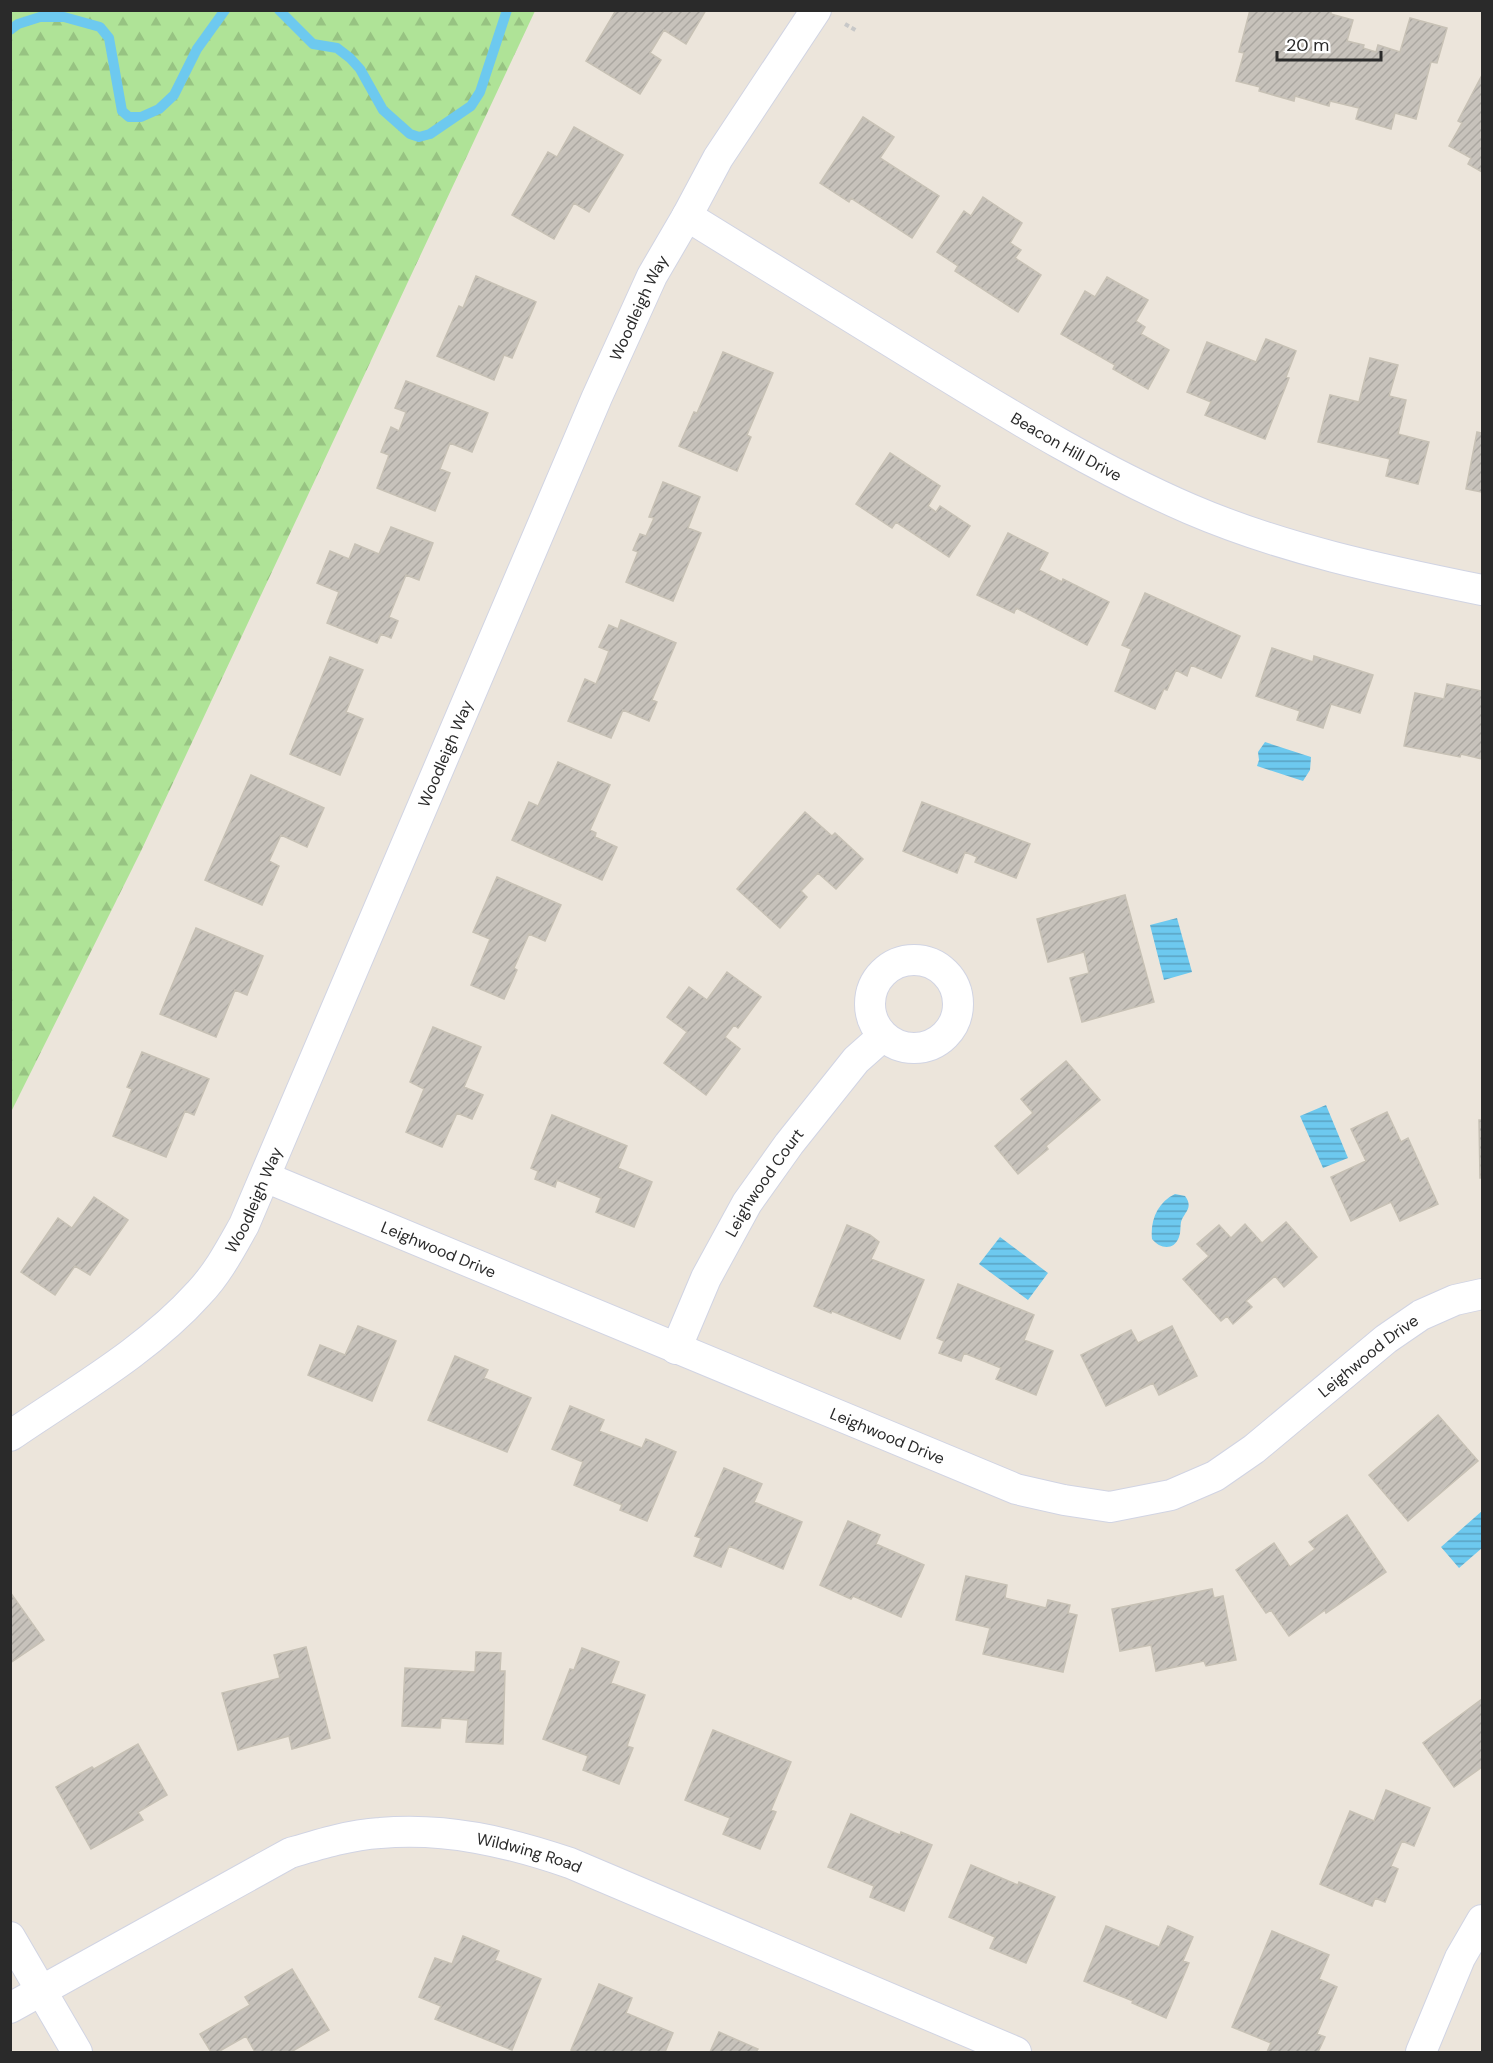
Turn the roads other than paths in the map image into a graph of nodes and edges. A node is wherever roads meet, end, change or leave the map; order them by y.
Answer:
1 (816, 10) edge
2 (687, 216) junction
3 (1482, 590) edge
4 (883, 1036) dead end
5 (265, 1177) junction
6 (1482, 1294) edge
7 (676, 1349) junction
8 (10, 1436) edge
9 (1482, 1920) edge
10 (10, 1937) edge
11 (43, 1992) junction
12 (10, 2008) edge
13 (77, 2052) edge
14 (1016, 2052) edge
15 (1420, 2052) edge

1 - 2 street, Woodleigh Way
2 - 3 street, Beacon Hill Drive
2 - 5 street, Woodleigh Way
4 - 7 street, Leighwood Court
5 - 7 street, Leighwood Drive
5 - 8 street, Woodleigh Way
6 - 7 street, Leighwood Drive
9 - 15 street
10 - 11 street
11 - 12 street, Wildwing Road
11 - 13 street
11 - 14 street, Wildwing Road

